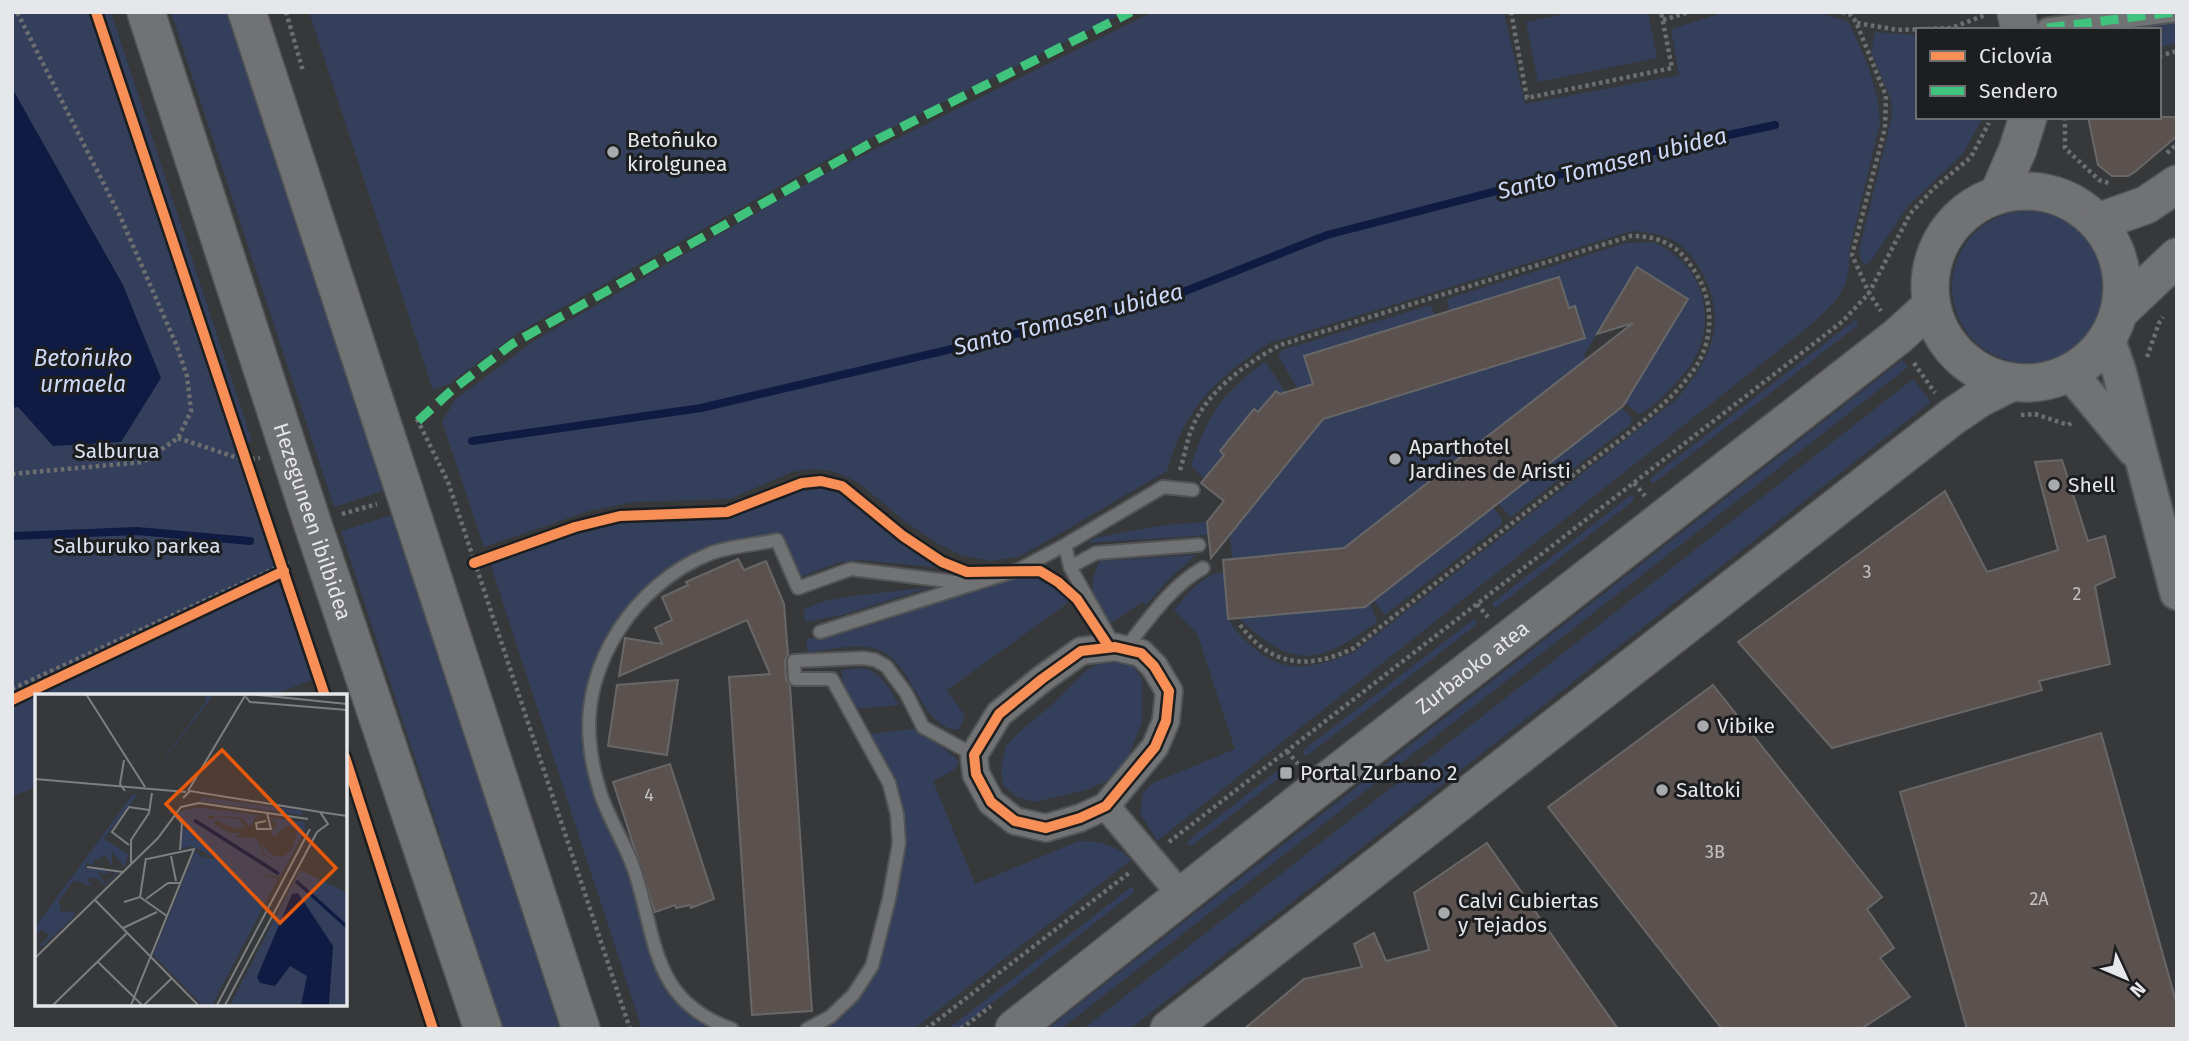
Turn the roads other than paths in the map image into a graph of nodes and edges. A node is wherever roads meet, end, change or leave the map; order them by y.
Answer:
1 (146, 12) edge
2 (247, 12) edge
3 (2174, 12) edge
4 (2019, 21) edge
5 (2027, 119) edge
6 (2167, 173) edge
7 (1998, 195) junction
8 (2098, 222) junction
9 (2177, 257) edge
10 (1931, 306) junction
11 (2114, 325) junction
12 (2071, 373) junction
13 (2011, 400) junction
14 (2140, 456) junction
15 (1193, 490) dead end
16 (1065, 545) junction
17 (1199, 545) dead end
18 (1070, 568) junction
19 (1203, 568) dead end
20 (972, 584) junction
21 (2177, 593) edge
22 (820, 632) dead end
23 (1120, 648) junction
24 (974, 755) junction
25 (1106, 806) junction
26 (1182, 896) junction
27 (483, 1029) edge
28 (581, 1029) edge
29 (732, 1029) edge
30 (807, 1029) edge
31 (1014, 1029) edge
32 (1169, 1029) edge

1 - 27 main road, Hezeguneen ibilbidea
2 - 28 main road
3 - 4 street
5 - 7 main road
6 - 8 main road
7 - 8 main road
7 - 10 main road
8 - 11 main road
9 - 11 main road
10 - 13 main road
10 - 26 main road, Zurbaoko atea
11 - 12 main road
11 - 14 street
12 - 13 main road
12 - 14 street
13 - 32 main road
14 - 21 street
15 - 16 lane
16 - 18 lane
16 - 20 lane
17 - 18 lane
18 - 23 lane
19 - 23 lane
20 - 22 lane
20 - 29 lane
23 - 24 street
23 - 25 street
24 - 25 street
24 - 30 lane
25 - 26 street
26 - 31 main road, Zurbaoko atea

